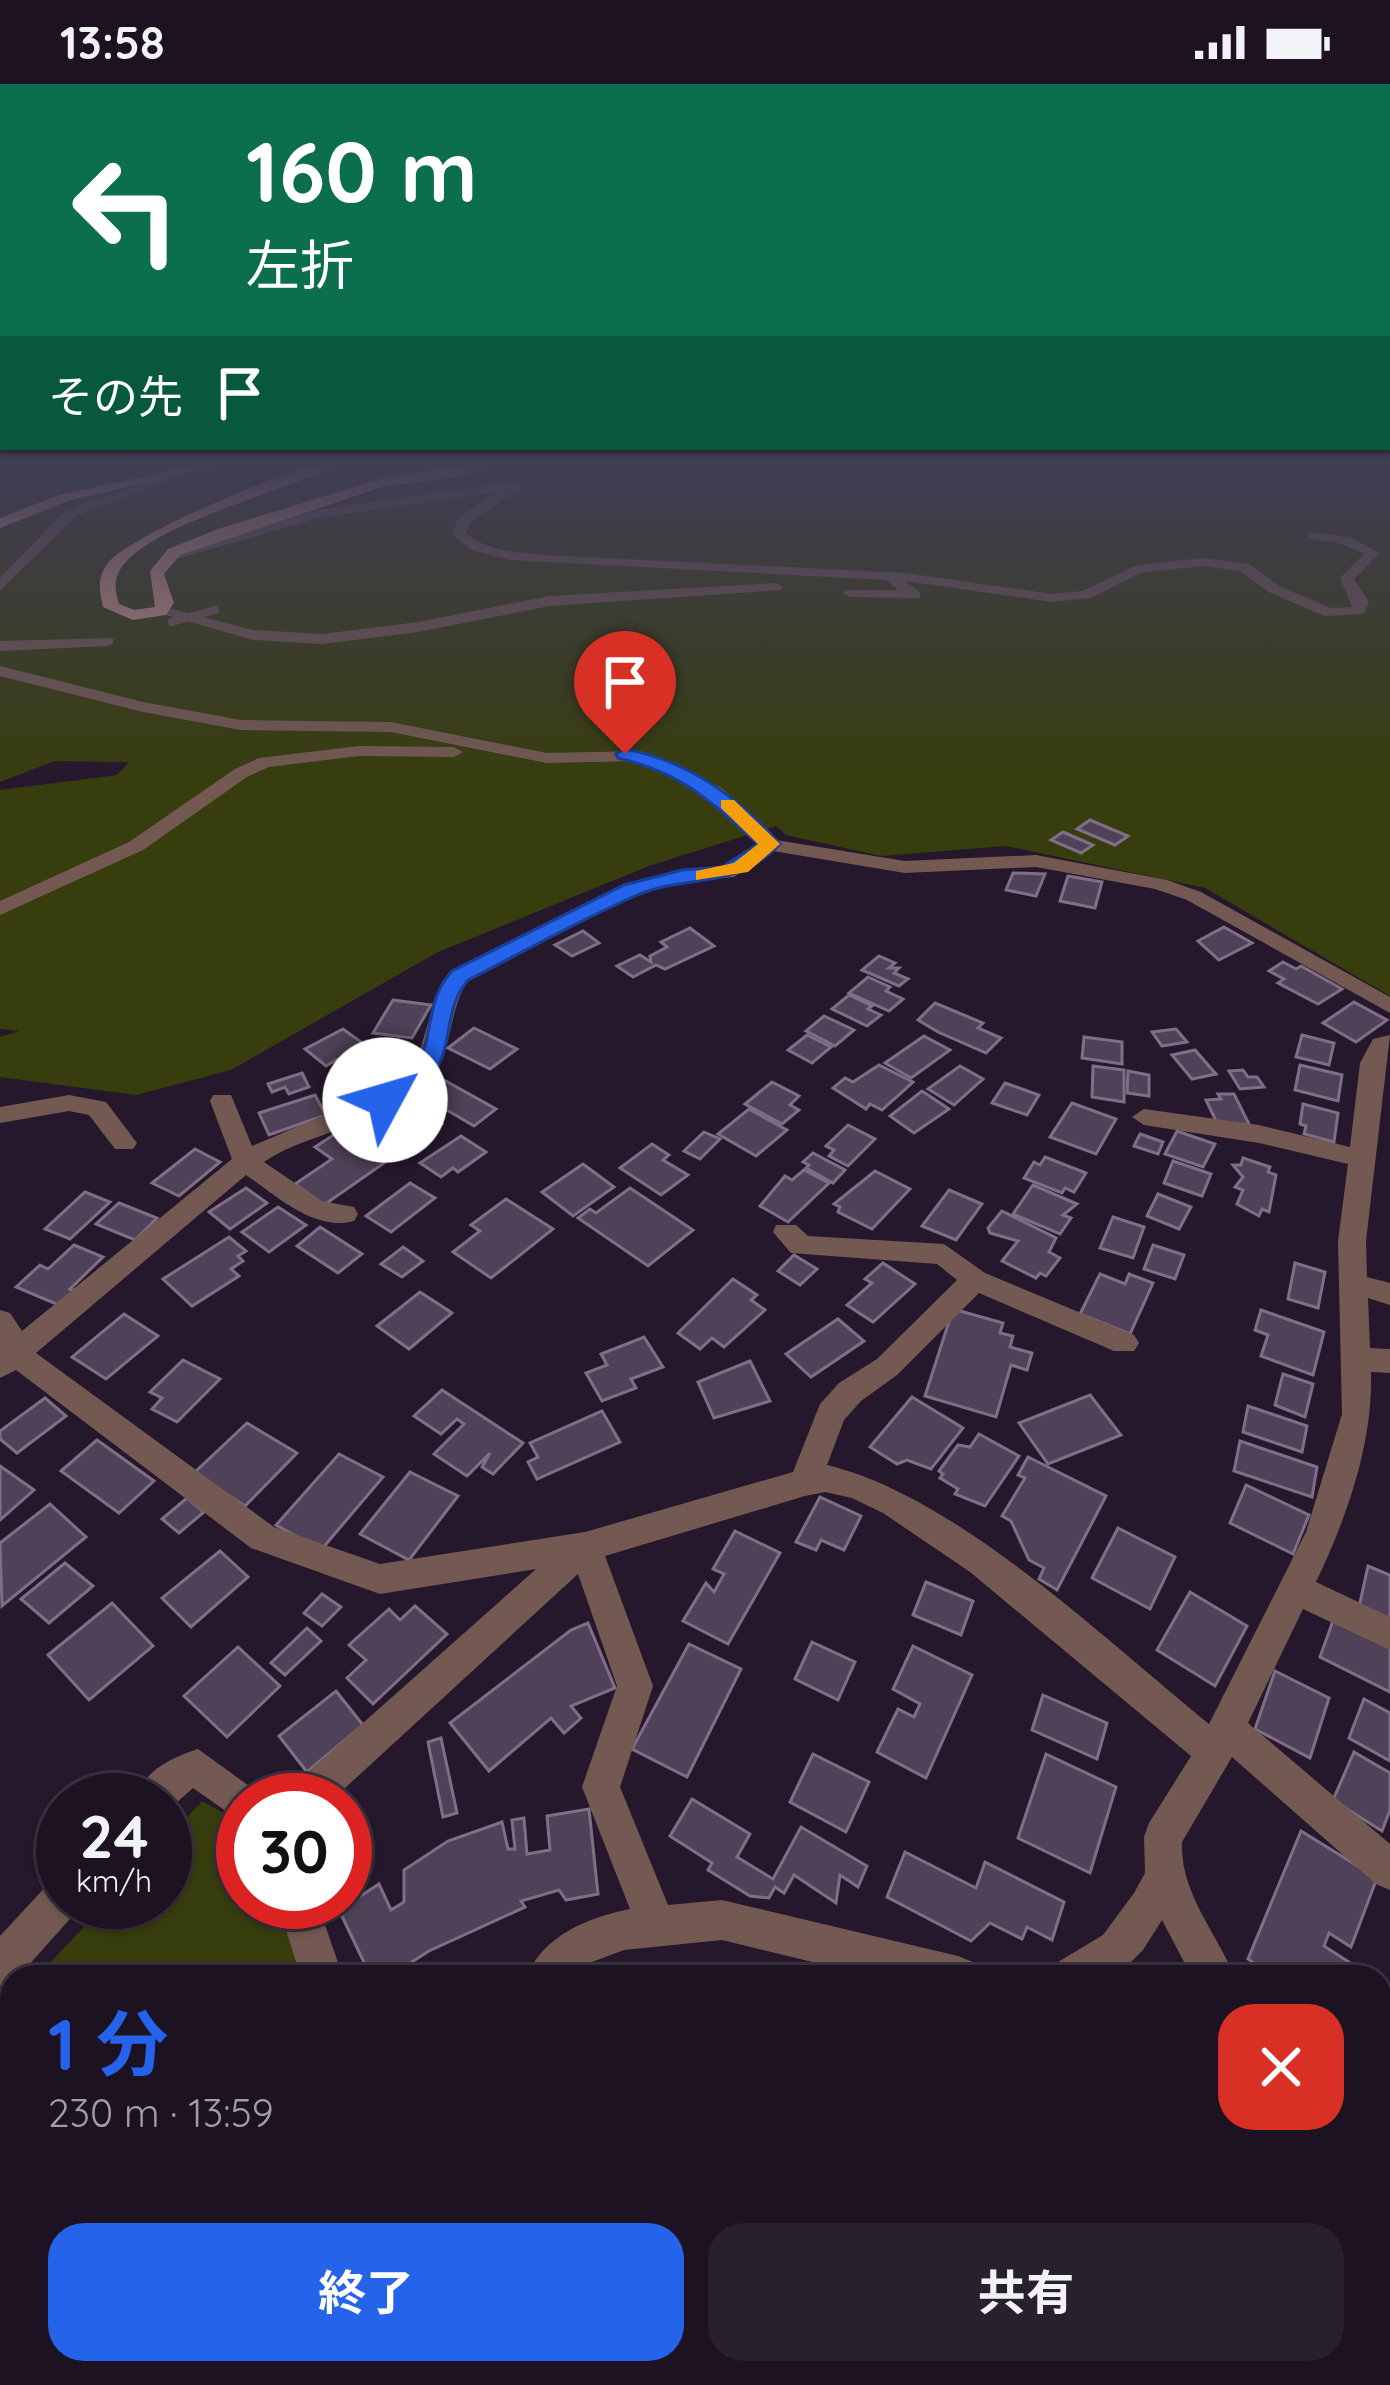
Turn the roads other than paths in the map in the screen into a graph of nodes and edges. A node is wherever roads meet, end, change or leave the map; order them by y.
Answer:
1 (113, 566) edge
2 (162, 566) edge
3 (667, 566) edge
4 (1162, 566) edge
5 (1239, 566) edge
6 (1359, 566) edge
7 (890, 578) junction
8 (214, 610) dead end
9 (172, 617) junction
10 (107, 640) dead end
11 (0, 646) edge
12 (0, 671) edge
13 (547, 758) junction
14 (770, 844) junction
15 (0, 909) edge
16 (1390, 1006) edge
17 (1390, 1042) edge
18 (221, 1101) dead end
19 (0, 1114) edge
20 (1144, 1118) dead end
21 (124, 1143) dead end
22 (1363, 1159) junction
23 (246, 1162) junction
24 (345, 1214) dead end
25 (786, 1232) dead end
26 (974, 1280) junction
27 (1390, 1294) edge
28 (1354, 1299) junction
29 (0, 1321) edge
30 (1124, 1343) dead end
31 (1357, 1358) junction
32 (10, 1359) edge
33 (1390, 1361) edge
34 (805, 1482) junction
35 (585, 1547) junction
36 (1294, 1588) junction
37 (1390, 1634) edge
38 (1220, 1740) junction
39 (183, 1773) edge
40 (334, 1773) edge
41 (216, 1782) edge
42 (1390, 1870) edge
43 (1166, 1876) junction
44 (36, 1927) edge
45 (657, 1928) junction
46 (306, 1929) edge
47 (1, 1965) edge
48 (318, 1965) edge
49 (557, 1965) edge
50 (908, 1965) edge
51 (1103, 1965) edge
52 (1208, 1965) edge

1 - 9 main road
2 - 9 main road
3 - 7 street
4 - 7 street
5 - 6 street
7 - 9 street
8 - 9 lane
10 - 11 street
12 - 13 street
13 - 14 street
13 - 15 street
14 - 16 street
14 - 23 street
17 - 22 street
18 - 23 street
19 - 21 street
20 - 22 street
22 - 28 street
23 - 24 street
23 - 32 street
25 - 26 street
26 - 30 street
26 - 34 street
27 - 28 street
28 - 31 street
29 - 32 street
31 - 33 street
31 - 36 street
32 - 35 street
34 - 35 street
34 - 38 street
35 - 40 street
35 - 45 street
36 - 37 street
36 - 38 street
38 - 42 street
38 - 43 street
39 - 41 street
43 - 51 street
43 - 52 street
44 - 47 street
45 - 49 street
45 - 50 street
46 - 48 street

